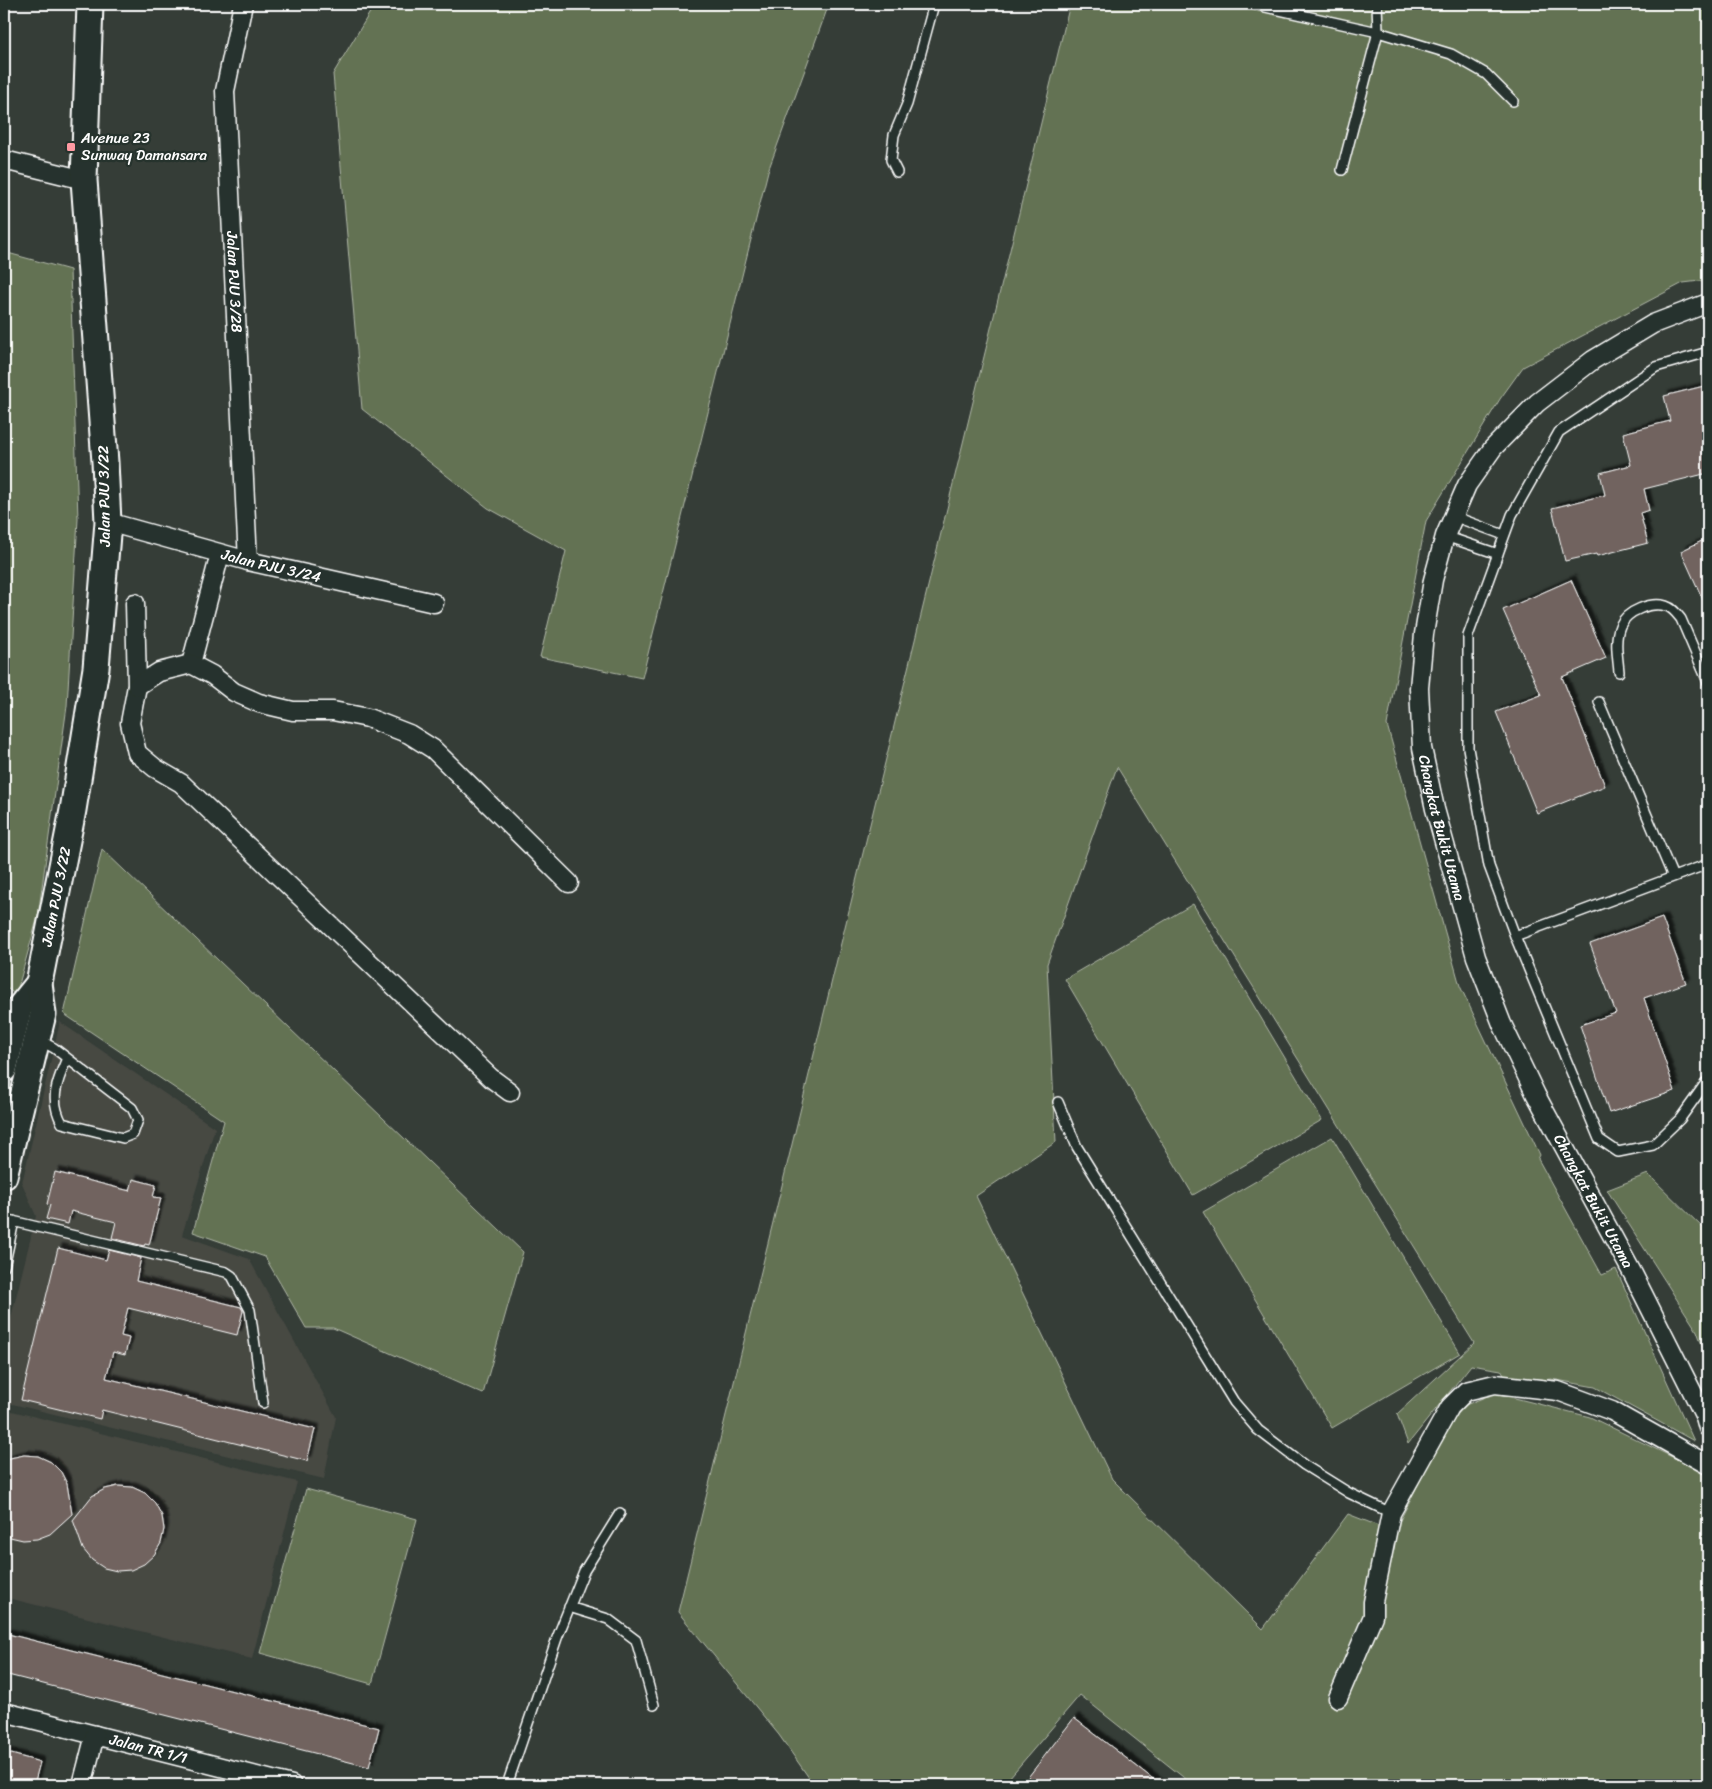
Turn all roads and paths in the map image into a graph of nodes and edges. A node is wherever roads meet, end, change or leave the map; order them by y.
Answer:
1 (90, 4) edge
2 (243, 4) edge
3 (934, 4) edge
4 (1252, 4) edge
5 (1376, 4) edge
6 (1378, 32) junction
7 (1513, 101) dead end
8 (4, 160) edge
9 (1342, 170) dead end
10 (897, 172) dead end
11 (84, 180) junction
12 (1708, 303) edge
13 (1708, 352) edge
14 (1453, 516) junction
15 (108, 522) junction
16 (1445, 536) junction
17 (1504, 536) junction
18 (220, 554) junction
19 (1498, 554) junction
20 (248, 561) junction
21 (135, 603) dead end
22 (434, 603) dead end
23 (191, 664) junction
24 (1619, 672) dead end
25 (1708, 682) edge
26 (137, 686) junction
27 (1599, 702) dead end
28 (1708, 864) edge
29 (1673, 878) junction
30 (569, 883) dead end
31 (1515, 936) junction
32 (39, 983) junction
33 (37, 1038) junction
34 (67, 1058) junction
35 (4, 1069) edge
36 (1708, 1080) edge
37 (510, 1092) dead end
38 (1058, 1102) dead end
39 (8, 1139) edge
40 (4, 1172) edge
41 (4, 1219) edge
42 (14, 1221) junction
43 (4, 1267) edge
44 (263, 1403) dead end
45 (1708, 1428) edge
46 (1708, 1465) edge
47 (620, 1513) dead end
48 (1391, 1513) junction
49 (569, 1608) junction
50 (1338, 1698) dead end
51 (654, 1705) dead end
52 (4, 1712) edge
53 (95, 1735) junction
54 (82, 1785) edge
55 (292, 1785) edge
56 (508, 1785) edge

1 - 11 street, Jalan PJU 3/22
2 - 20 street, Jalan PJU 3/28
3 - 10 lane
4 - 6 lane
5 - 6 lane
6 - 7 lane
6 - 9 lane
8 - 11 street
11 - 15 street, Jalan PJU 3/22
12 - 14 street, Changkat Bukit Utama
13 - 17 lane
14 - 16 street, Changkat Bukit Utama
14 - 17 lane
15 - 18 street, Jalan PJU 3/24
15 - 32 street, Jalan PJU 3/22
16 - 19 lane
16 - 45 street, Changkat Bukit Utama
17 - 19 lane
18 - 20 street, Jalan PJU 3/24
18 - 23 street
19 - 31 lane
20 - 22 street, Jalan PJU 3/24
21 - 26 street
23 - 26 street
23 - 30 street
24 - 25 lane
26 - 37 street
27 - 29 lane
28 - 29 lane
29 - 31 lane
31 - 36 lane
32 - 33 street, Jalan PJU 3/22
32 - 35 street, Jalan PJU 3/22
33 - 34 lane
33 - 39 street, Jalan PJU 3/22
34 - 34 lane
38 - 48 lane
39 - 40 street, Jalan PJU 3/22
41 - 42 lane
42 - 43 lane
42 - 44 lane
46 - 48 street
47 - 49 lane
48 - 50 street
49 - 51 lane
49 - 56 lane
52 - 53 street, Jalan TR 1/1
53 - 54 street
53 - 55 street, Jalan TR 1/1

